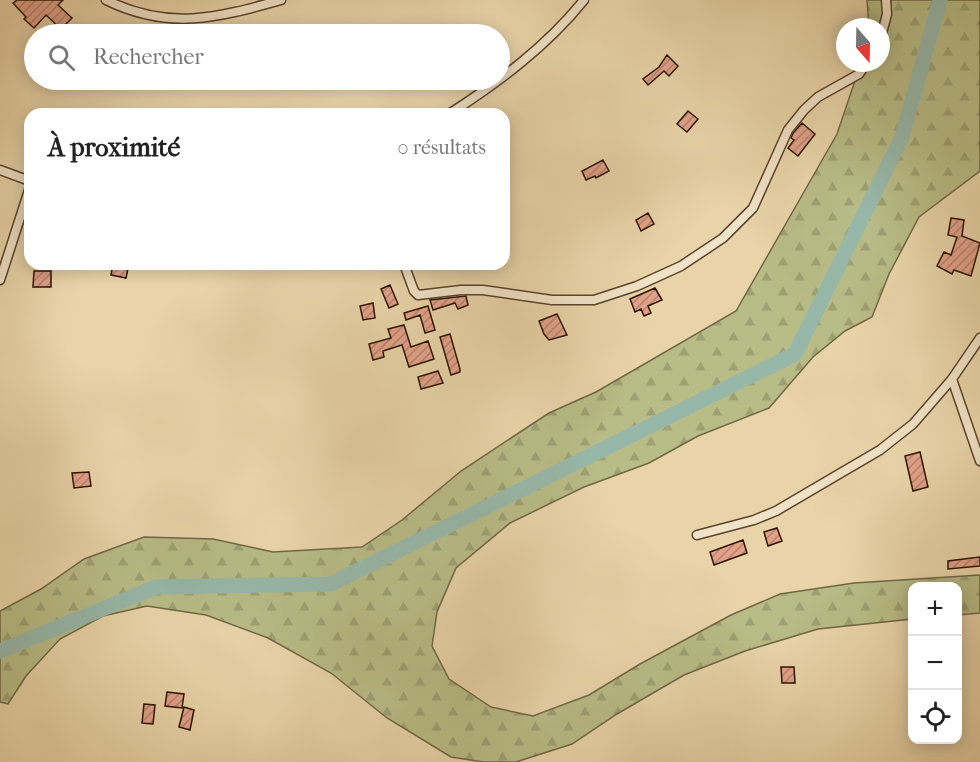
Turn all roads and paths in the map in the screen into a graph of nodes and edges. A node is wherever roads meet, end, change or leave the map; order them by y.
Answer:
1 (106, 0) edge
2 (281, 0) edge
3 (584, 0) edge
4 (886, 0) edge
5 (886, 18) edge
6 (510, 72) edge
7 (860, 72) edge
8 (486, 90) edge
9 (458, 108) edge
10 (0, 170) edge
11 (24, 179) edge
12 (24, 206) edge
13 (406, 270) edge
14 (0, 280) edge
15 (980, 338) edge
16 (952, 379) junction
17 (980, 460) edge
18 (697, 535) dead end

1 - 2 street
3 - 6 street
4 - 5 street
7 - 13 street
8 - 9 street
10 - 11 street
12 - 14 street
15 - 16 street
16 - 17 street
16 - 18 street

